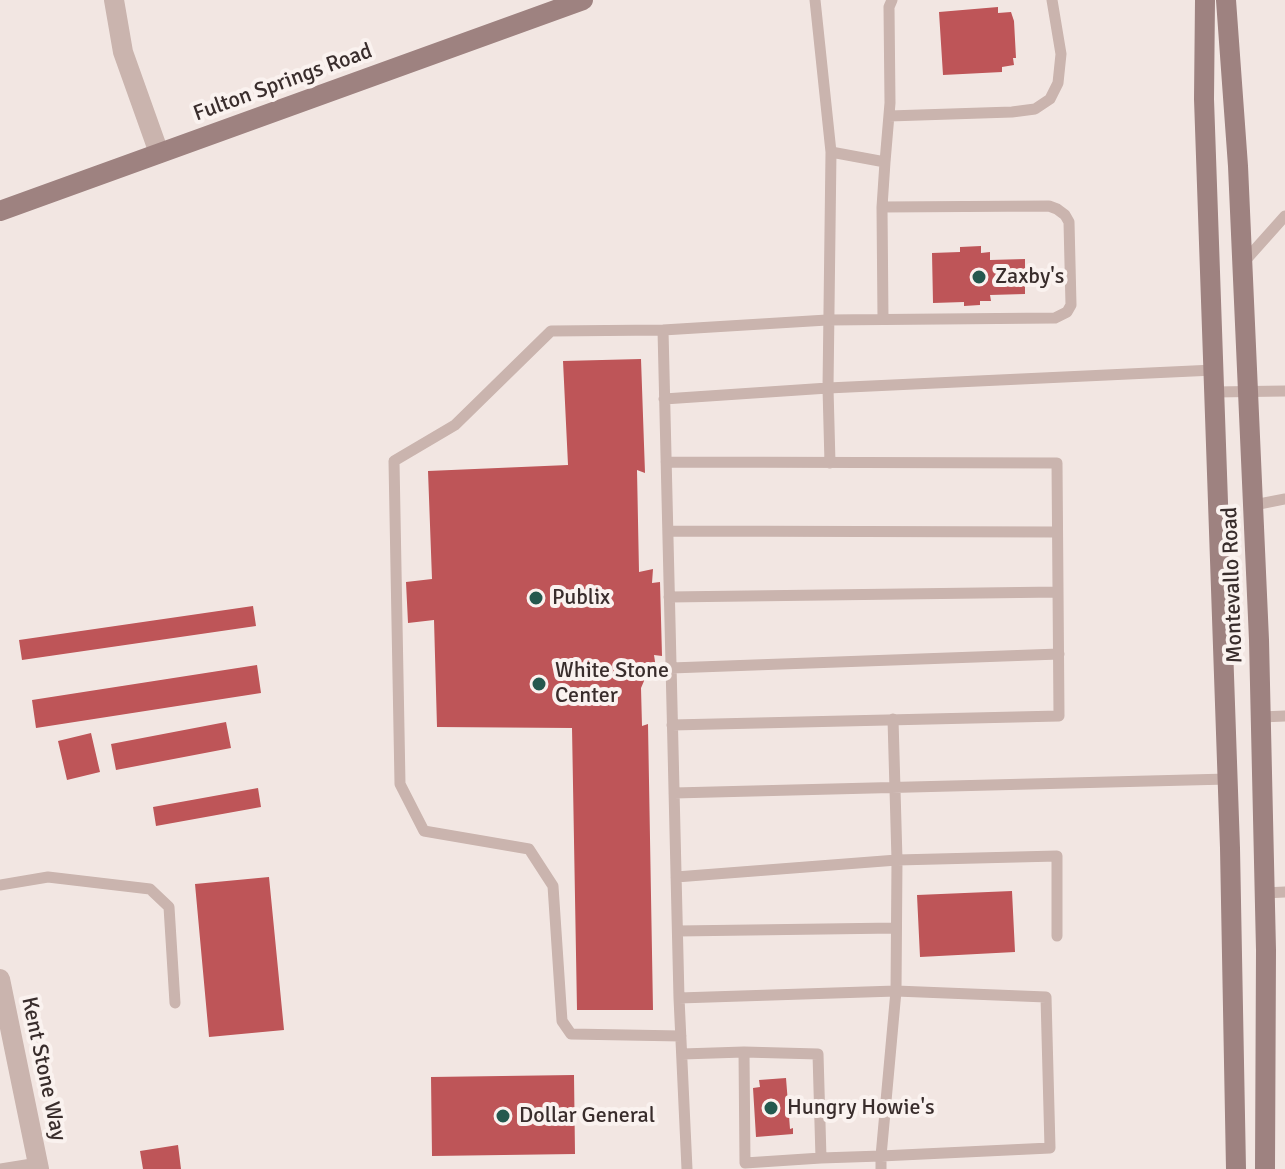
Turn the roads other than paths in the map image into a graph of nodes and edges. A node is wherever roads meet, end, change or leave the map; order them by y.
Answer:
1 (114, 0) edge
2 (583, 0) edge
3 (815, 0) edge
4 (892, 0) edge
5 (1052, 0) edge
6 (1205, 0) edge
7 (1226, 0) edge
8 (889, 116) junction
9 (831, 152) junction
10 (159, 153) junction
11 (885, 162) junction
12 (882, 207) junction
13 (0, 211) edge
14 (1285, 216) edge
15 (1243, 263) junction
16 (883, 319) junction
17 (827, 320) junction
18 (663, 330) junction
19 (1214, 370) junction
20 (828, 388) junction
21 (1249, 390) junction
22 (1285, 391) edge
23 (1214, 392) junction
24 (664, 399) junction
25 (666, 462) junction
26 (830, 463) junction
27 (1285, 499) edge
28 (1254, 505) junction
29 (668, 531) junction
30 (1057, 532) junction
31 (1058, 592) junction
32 (669, 597) junction
33 (1059, 654) junction
34 (671, 668) junction
35 (1285, 716) edge
36 (1261, 717) junction
37 (893, 719) junction
38 (672, 725) junction
39 (1228, 779) junction
40 (894, 787) junction
41 (674, 793) junction
42 (897, 860) junction
43 (676, 877) junction
44 (0, 885) edge
45 (1275, 893) edge
46 (896, 928) junction
47 (678, 931) junction
48 (1057, 936) dead end
49 (0, 979) edge
50 (896, 991) junction
51 (679, 998) junction
52 (175, 1003) dead end
53 (681, 1036) junction
54 (744, 1052) junction
55 (682, 1054) junction
56 (881, 1156) junction
57 (821, 1158) junction
58 (39, 1166) edge
59 (0, 1169) edge
60 (687, 1169) edge
61 (881, 1169) edge
62 (1236, 1169) edge
63 (1265, 1169) edge

1 - 10 street
2 - 10 main road, Fulton Springs Road
3 - 9 lane
4 - 8 lane
5 - 8 lane
6 - 19 main road, Montevallo Road
7 - 15 main road, Montevallo Road
8 - 11 lane
9 - 11 lane
9 - 17 lane
10 - 13 main road, Fulton Springs Road
11 - 12 lane
12 - 16 lane
12 - 16 lane
14 - 15 lane
15 - 21 main road, Montevallo Road
16 - 17 lane
17 - 18 lane
17 - 20 lane
18 - 24 lane
18 - 53 lane
19 - 20 lane
19 - 23 main road, Montevallo Road
20 - 24 lane
20 - 26 lane
21 - 22 lane
21 - 23 lane
21 - 28 main road, Montevallo Road
23 - 39 main road, Montevallo Road
24 - 25 lane
25 - 26 lane
25 - 29 lane
26 - 30 lane
27 - 28 lane
28 - 36 main road, Montevallo Road
29 - 30 lane
29 - 32 lane
30 - 31 lane
31 - 32 lane
31 - 33 lane
32 - 34 lane
33 - 34 lane
33 - 37 lane
34 - 38 lane
35 - 36 lane
36 - 45 main road, Montevallo Road
37 - 38 lane
37 - 40 lane
38 - 41 lane
39 - 40 lane
39 - 62 main road, Montevallo Road
40 - 41 lane
40 - 42 lane
41 - 43 lane
42 - 43 lane
42 - 46 lane
42 - 48 lane
43 - 47 lane
44 - 52 lane
45 - 63 main road, Montevallo Road
46 - 47 lane
46 - 50 lane
47 - 51 lane
49 - 58 street, Kent Stone Way
50 - 51 lane
50 - 56 lane
50 - 56 lane
51 - 53 lane
53 - 55 lane
54 - 55 lane
54 - 57 lane
54 - 57 lane
55 - 60 lane
56 - 57 lane
56 - 61 lane
58 - 59 lane

